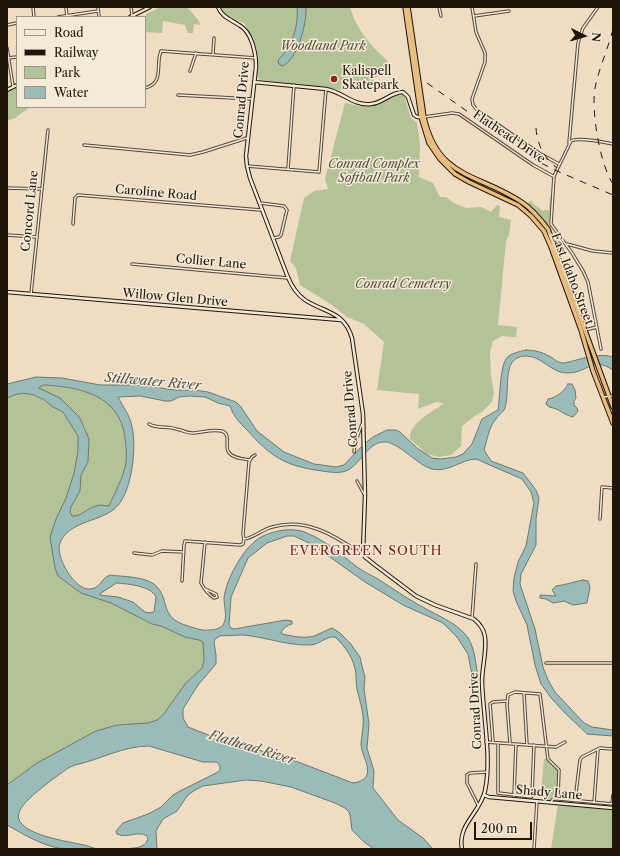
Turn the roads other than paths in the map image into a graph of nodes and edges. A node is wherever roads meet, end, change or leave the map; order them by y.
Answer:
1 (66, 7) edge
2 (98, 7) edge
3 (150, 7) edge
4 (218, 7) edge
5 (405, 7) edge
6 (408, 7) edge
7 (439, 7) edge
8 (472, 7) edge
9 (598, 7) edge
10 (98, 11) junction
11 (509, 11) dead end
12 (67, 16) edge
13 (99, 16) edge
14 (134, 16) edge
15 (441, 16) dead end
16 (474, 16) junction
17 (214, 38) dead end
18 (7, 48) edge
19 (196, 53) junction
20 (213, 54) junction
21 (8, 58) edge
22 (256, 58) junction
23 (190, 71) dead end
24 (254, 82) junction
25 (16, 86) edge
26 (294, 86) junction
27 (13, 87) junction
28 (146, 88) edge
29 (326, 89) junction
30 (7, 90) edge
31 (178, 95) dead end
32 (252, 99) junction
33 (423, 117) junction
34 (48, 130) dead end
35 (248, 138) junction
36 (613, 144) edge
37 (84, 146) dead end
38 (568, 147) junction
39 (559, 164) junction
40 (247, 166) junction
41 (288, 169) junction
42 (554, 176) junction
43 (7, 188) edge
44 (42, 189) junction
45 (260, 203) junction
46 (262, 210) junction
47 (73, 224) dead end
48 (551, 224) junction
49 (548, 229) junction
50 (7, 235) edge
51 (37, 237) junction
52 (273, 239) junction
53 (564, 242) junction
54 (613, 253) edge
55 (132, 264) dead end
56 (288, 278) junction
57 (566, 289) junction
58 (7, 292) edge
59 (31, 294) junction
60 (581, 317) junction
61 (342, 320) junction
62 (597, 327) junction
63 (583, 330) junction
64 (602, 349) dead end
65 (603, 396) junction
66 (611, 396) edge
67 (613, 407) edge
68 (363, 420) junction
69 (613, 422) edge
70 (149, 424) dead end
71 (354, 452) dead end
72 (255, 456) dead end
73 (250, 460) junction
74 (357, 482) dead end
75 (613, 488) edge
76 (365, 498) junction
77 (600, 519) dead end
78 (244, 539) junction
79 (205, 542) junction
80 (184, 552) junction
81 (363, 553) junction
82 (134, 554) dead end
83 (476, 564) dead end
84 (182, 581) dead end
85 (205, 590) junction
86 (472, 618) junction
87 (546, 663) dead end
88 (613, 663) edge
89 (524, 693) junction
90 (507, 701) junction
91 (486, 742) junction
92 (493, 742) junction
93 (498, 742) junction
94 (566, 742) dead end
95 (510, 743) junction
96 (516, 744) junction
97 (527, 745) junction
98 (534, 745) junction
99 (546, 746) junction
100 (598, 749) junction
101 (613, 749) edge
102 (486, 772) junction
103 (484, 795) junction
104 (613, 795) edge
105 (514, 796) junction
106 (558, 799) junction
107 (537, 801) junction
108 (575, 801) junction
109 (551, 802) junction
110 (594, 802) junction
111 (613, 804) edge
112 (478, 805) junction
113 (613, 808) edge
114 (462, 849) edge
115 (534, 849) edge

1 - 12 street
2 - 10 street
3 - 14 main road
4 - 22 main road, Conrad Drive
5 - 33 highway, East Idaho Street
6 - 33 highway, East Idaho Street
7 - 15 street
8 - 16 street
9 - 38 street, Flathead Drive
10 - 12 street
10 - 13 street
11 - 16 street
16 - 39 street
17 - 20 street
18 - 21 street
19 - 20 street
19 - 23 street
19 - 28 street
20 - 22 street
21 - 27 street
22 - 24 main road, Conrad Drive
24 - 26 main road
24 - 32 main road, Conrad Drive
25 - 27 main road
26 - 29 main road
26 - 41 street
27 - 30 main road
29 - 33 main road
29 - 41 street
31 - 32 street
32 - 35 main road, Conrad Drive
33 - 42 street, Flathead Drive
33 - 49 highway, East Idaho Street
33 - 57 highway, East Idaho Street
34 - 44 street, Concord Lane
35 - 37 street
35 - 40 main road, Conrad Drive
36 - 38 street
38 - 39 street, Flathead Drive
39 - 42 street, Flathead Drive
40 - 41 street
40 - 45 main road, Conrad Drive
42 - 48 street
43 - 44 street
44 - 51 street, Concord Lane
45 - 46 main road, Conrad Drive
45 - 52 street
46 - 47 street, Caroline Road
46 - 52 main road, Conrad Drive
48 - 49 street
48 - 53 street
49 - 60 highway, East Idaho Street
50 - 51 street
51 - 59 street, Concord Lane
52 - 56 main road, Conrad Drive
53 - 54 street
53 - 62 street
55 - 56 street, Collier Lane
56 - 61 main road, Conrad Drive
57 - 60 highway
57 - 63 highway, East Idaho Street
58 - 59 main road, Willow Glen Drive
59 - 61 main road, Willow Glen Drive
60 - 63 highway, East Idaho Street
61 - 68 main road, Conrad Drive
62 - 63 street
62 - 64 street
63 - 65 highway, East Idaho Street
63 - 66 highway, East Idaho Street
65 - 66 street
65 - 69 highway, East Idaho Street
66 - 67 highway, East Idaho Street
68 - 71 street
68 - 76 main road, Conrad Drive
70 - 73 street
72 - 73 street
73 - 78 street
74 - 76 street
75 - 77 street
76 - 81 main road, Conrad Drive
78 - 79 street
78 - 81 street
79 - 80 street
79 - 85 street
80 - 82 street
80 - 84 street
81 - 86 main road
83 - 86 street
85 - 85 street
86 - 91 main road, Conrad Drive
87 - 88 street
89 - 90 street
89 - 97 street
89 - 99 street
90 - 92 street
90 - 95 street
91 - 92 street
91 - 102 main road, Conrad Drive
92 - 93 street
93 - 95 street
93 - 105 street
94 - 99 street
95 - 96 street
96 - 97 street
96 - 105 street
97 - 98 street
98 - 99 street
98 - 105 street
99 - 106 street
100 - 101 street
100 - 108 street
100 - 110 street
102 - 103 main road, Conrad Drive
102 - 112 street
103 - 107 main road, Shady Lane
103 - 112 main road
104 - 111 street
106 - 108 street
106 - 109 street
107 - 109 main road, Shady Lane
107 - 115 street
108 - 110 street
109 - 113 main road, Shady Lane
110 - 111 street
112 - 114 main road

